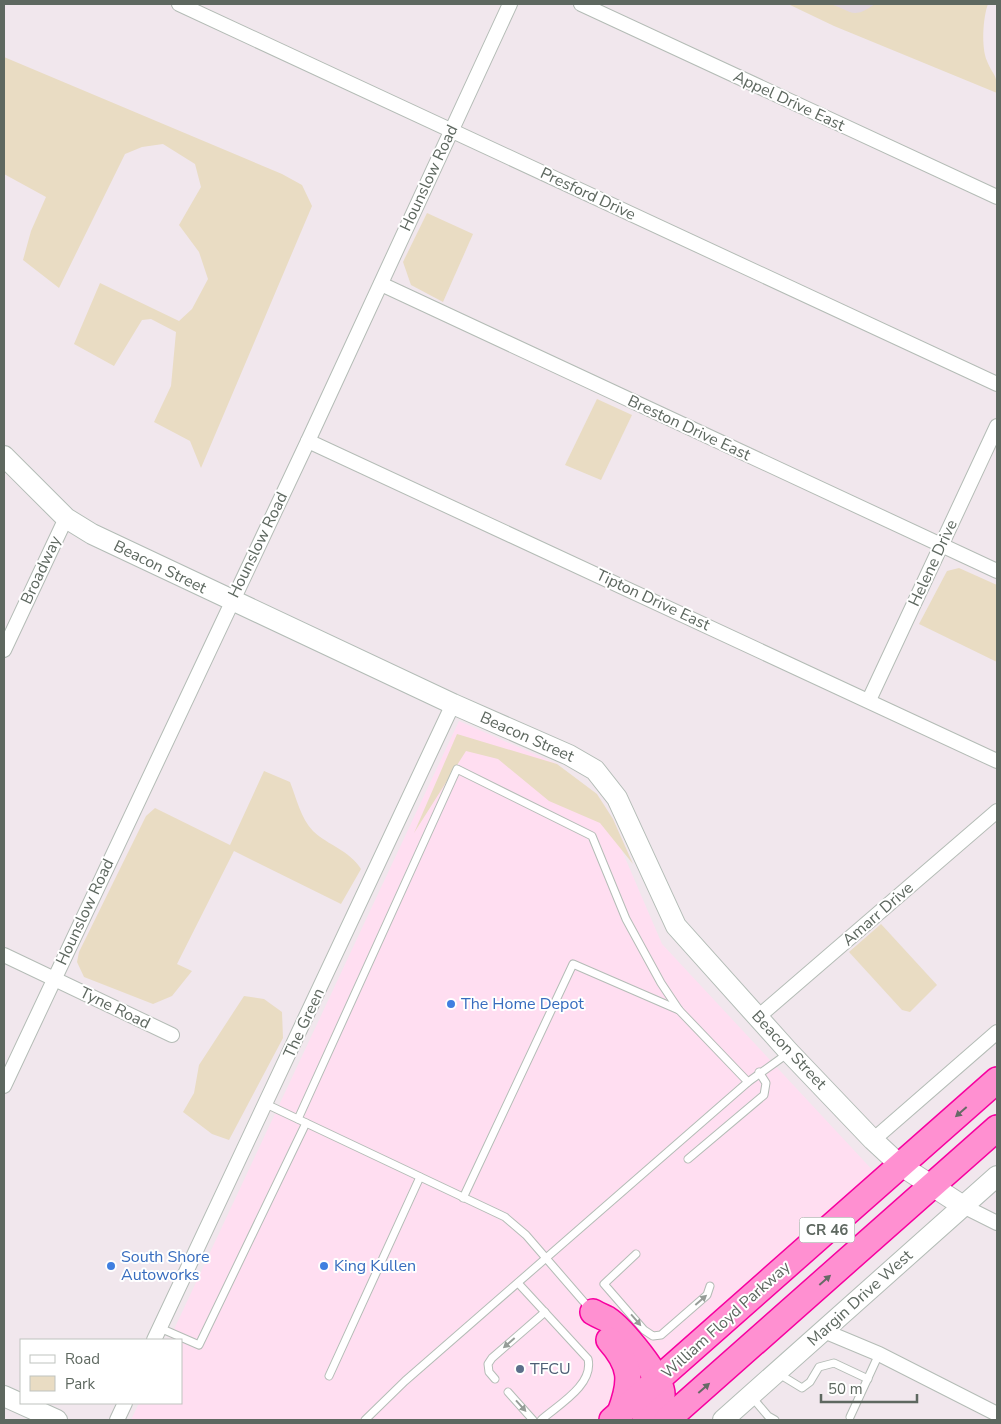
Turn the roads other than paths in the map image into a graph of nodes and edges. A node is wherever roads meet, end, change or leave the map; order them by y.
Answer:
1 (179, 4) edge
2 (510, 4) edge
3 (581, 4) edge
4 (451, 130) junction
5 (997, 197) edge
6 (381, 284) junction
7 (997, 384) edge
8 (997, 426) edge
9 (308, 441) junction
10 (4, 456) edge
11 (66, 518) junction
12 (941, 545) junction
13 (997, 571) edge
14 (231, 601) junction
15 (4, 650) edge
16 (869, 700) junction
17 (453, 704) junction
18 (997, 761) edge
19 (997, 811) edge
20 (4, 955) edge
21 (54, 978) junction
22 (679, 1010) junction
23 (758, 1017) junction
24 (997, 1032) edge
25 (172, 1035) dead end
26 (789, 1052) junction
27 (762, 1070) junction
28 (997, 1080) edge
29 (748, 1082) junction
30 (4, 1086) edge
31 (266, 1104) junction
32 (298, 1119) junction
33 (306, 1123) junction
34 (997, 1128) edge
35 (873, 1140) junction
36 (688, 1159) dead end
37 (916, 1176) junction
38 (997, 1176) edge
39 (420, 1177) junction
40 (464, 1198) junction
41 (962, 1206) junction
42 (997, 1223) edge
43 (636, 1254) dead end
44 (546, 1258) junction
45 (518, 1283) junction
46 (710, 1286) dead end
47 (544, 1312) junction
48 (593, 1312) junction
49 (824, 1331) junction
50 (157, 1334) edge
51 (176, 1339) edge
52 (182, 1341) edge
53 (879, 1354) junction
54 (776, 1373) junction
55 (329, 1376) dead end
56 (495, 1378) dead end
57 (868, 1379) junction
58 (658, 1380) junction
59 (508, 1392) dead end
60 (4, 1396) edge
61 (751, 1396) junction
62 (20, 1403) edge
63 (22, 1404) edge
64 (125, 1404) edge
65 (997, 1414) edge
66 (616, 1417) edge
67 (850, 1417) dead end
68 (57, 1420) edge
69 (117, 1420) edge
70 (365, 1420) edge
71 (533, 1420) edge
72 (541, 1420) edge
73 (645, 1420) edge
74 (667, 1420) edge
75 (723, 1420) edge
76 (775, 1420) edge

1 - 4 street, Presford Drive
2 - 4 street, Hounslow Road
3 - 5 street, Appel Drive East
4 - 6 street, Hounslow Road
4 - 7 street, Presford Drive
6 - 9 street, Hounslow Road
6 - 12 street, Breston Drive East
8 - 12 street, Helene Drive
9 - 14 street, Hounslow Road
9 - 16 street, Tipton Drive East
10 - 11 street, Beacon Street
11 - 14 street, Beacon Street
11 - 15 street, Broadway
12 - 13 street, Breston Drive East
12 - 16 street, Helene Drive
14 - 17 street, Beacon Street
14 - 21 street, Hounslow Road
16 - 18 street, Tipton Drive East
17 - 23 street, Beacon Street
17 - 31 street, The Green
19 - 23 street, Amarr Drive
20 - 21 street, Tyne Road
21 - 25 street, Tyne Road
21 - 30 street, Hounslow Road
22 - 29 lane
22 - 32 lane
22 - 40 lane
23 - 26 street, Beacon Street
24 - 35 street
26 - 27 lane
26 - 35 street, Beacon Street
27 - 29 lane
27 - 36 lane
28 -> 37 highway, William Floyd Parkway / CR 46
29 - 44 lane
31 - 32 lane
31 - 50 street, The Green
32 - 33 lane
33 - 39 lane
33 - 52 lane
34 - 37 highway, William Floyd Parkway / CR 46
35 - 37 street, Beacon Street
37 - 41 street, Beacon Street
37 - 58 highway, William Floyd Parkway / CR 46
74 -> 37 highway, William Floyd Parkway / CR 46
38 - 41 street, Margin Drive West
39 - 40 lane
39 - 55 lane
40 - 44 lane
41 - 42 street
41 - 49 street, Margin Drive West
43 -> 46 lane
44 - 45 lane
44 - 48 lane
45 - 47 lane
45 - 70 lane
47 -> 56 lane
47 - 72 lane
48 - 58 highway
48 - 66 highway
49 - 53 street
49 - 54 street, Margin Drive West
50 - 51 lane
53 - 57 lane
53 - 65 street
54 - 57 lane
54 - 61 street, Margin Drive West
57 - 67 lane
58 - 66 highway, William Floyd Parkway / CR 46
58 - 73 highway
59 -> 71 lane
60 - 62 street
61 - 75 street, Margin Drive West
61 - 76 lane
63 - 68 street
64 - 69 street

